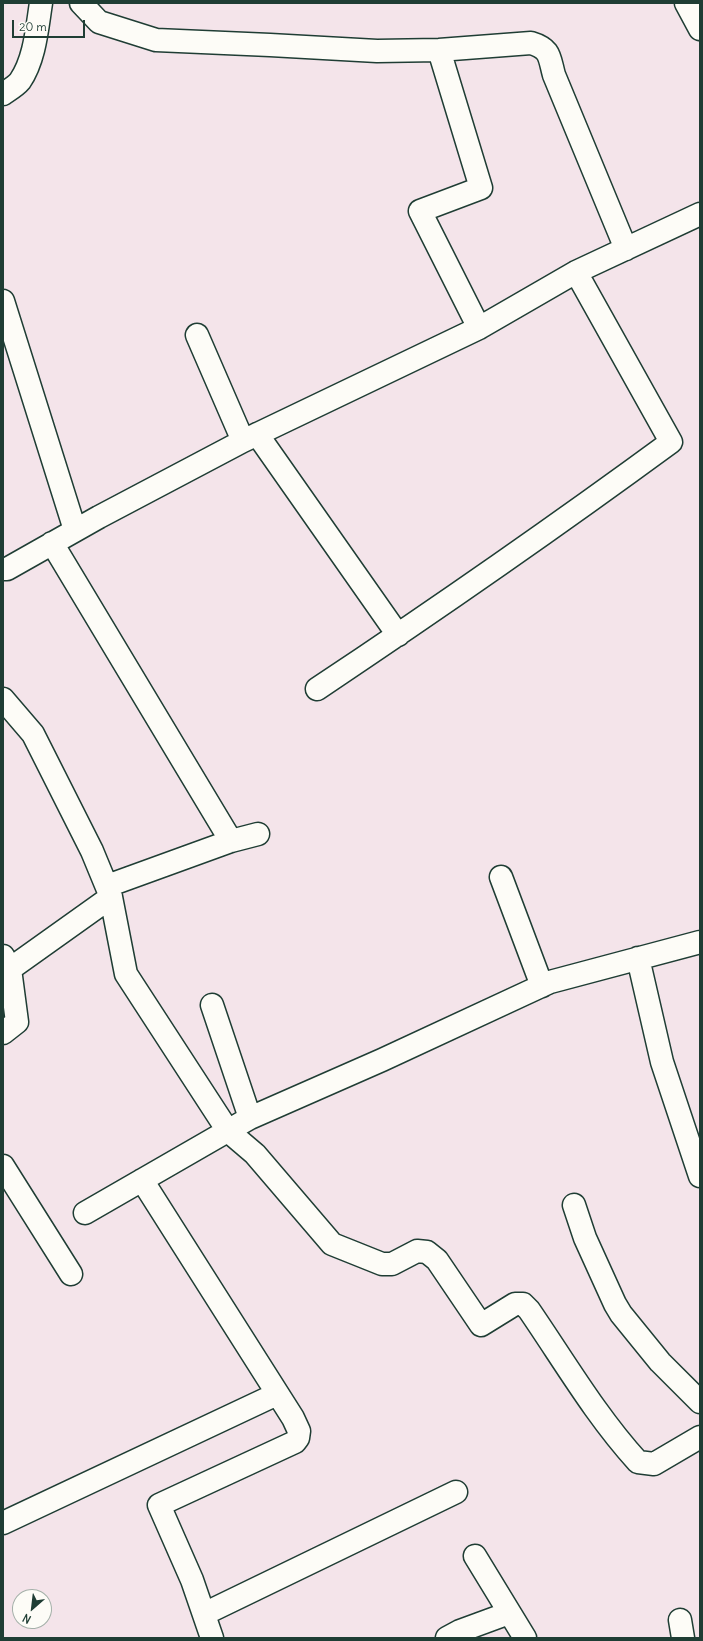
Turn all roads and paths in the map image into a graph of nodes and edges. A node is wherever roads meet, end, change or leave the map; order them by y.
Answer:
1 (41, 3) edge
2 (81, 3) edge
3 (686, 3) edge
4 (700, 29) edge
5 (439, 50) junction
6 (3, 94) edge
7 (700, 214) edge
8 (626, 249) junction
9 (576, 272) junction
10 (3, 301) edge
11 (479, 328) junction
12 (197, 335) dead end
13 (250, 438) junction
14 (75, 530) junction
15 (52, 544) junction
16 (3, 569) edge
17 (398, 635) junction
18 (317, 689) dead end
19 (3, 699) edge
20 (258, 834) dead end
21 (231, 841) junction
22 (501, 878) dead end
23 (109, 892) junction
24 (700, 942) edge
25 (638, 958) junction
26 (7, 962) edge
27 (542, 986) junction
28 (212, 1004) dead end
29 (3, 1033) edge
30 (250, 1118) junction
31 (228, 1131) junction
32 (3, 1166) edge
33 (700, 1176) edge
34 (142, 1180) junction
35 (574, 1204) dead end
36 (85, 1213) dead end
37 (71, 1274) dead end
38 (277, 1394) junction
39 (700, 1402) edge
40 (700, 1437) edge
41 (456, 1492) dead end
42 (3, 1523) edge
43 (475, 1556) dead end
44 (509, 1613) junction
45 (204, 1614) junction
46 (212, 1638) edge
47 (447, 1638) edge
48 (525, 1638) edge

1 - 6 street
2 - 5 street
3 - 4 street
5 - 8 street
5 - 11 street
7 - 8 street
8 - 9 street
9 - 11 street
9 - 17 street
10 - 14 street
11 - 13 street
12 - 13 street
13 - 14 street
13 - 17 street
14 - 15 street
15 - 16 street
15 - 21 street
17 - 18 street
19 - 23 street
20 - 21 street
21 - 23 street
22 - 27 street
23 - 26 street
23 - 31 street
24 - 25 street
25 - 27 street
25 - 33 street
26 - 29 street
27 - 30 street
28 - 30 street
30 - 31 street
31 - 34 street
31 - 40 street
32 - 37 street
34 - 36 street
34 - 38 street
35 - 39 street
38 - 42 street
38 - 45 street
41 - 45 street
43 - 44 street
44 - 47 street
44 - 48 street
45 - 46 street

